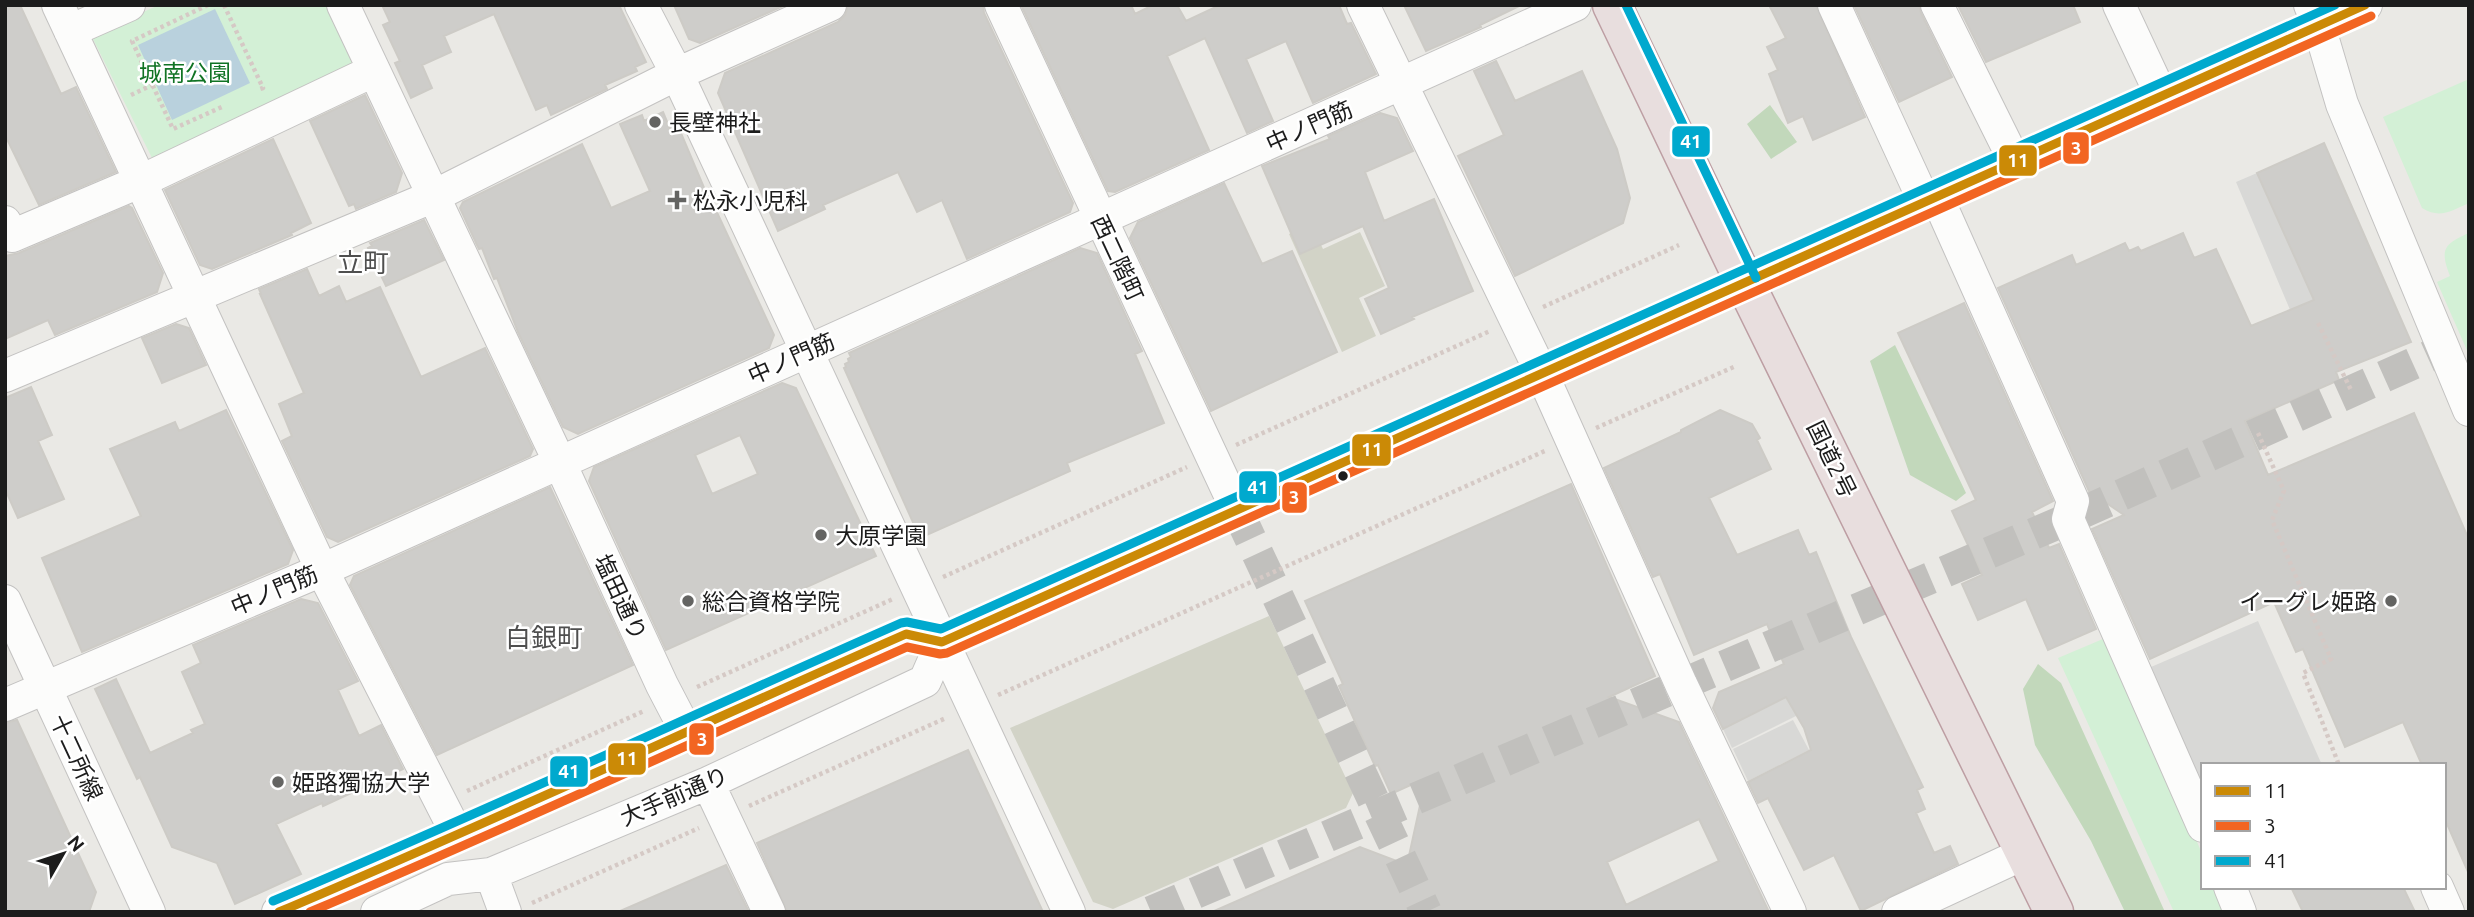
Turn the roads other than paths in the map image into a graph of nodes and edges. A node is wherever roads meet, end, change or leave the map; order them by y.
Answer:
1 (129, 5) edge
2 (343, 5) edge
3 (640, 5) edge
4 (830, 5) edge
5 (1001, 5) edge
6 (1363, 5) edge
7 (1575, 5) edge
8 (1612, 5) edge
9 (1834, 5) edge
10 (1937, 5) edge
11 (2119, 5) edge
12 (2366, 5) edge
13 (2315, 16) edge
14 (64, 18) edge
15 (373, 71) junction
16 (677, 74) junction
17 (1402, 85) junction
18 (2162, 97) junction
19 (2015, 162) junction
20 (139, 182) junction
21 (434, 196) junction
22 (1931, 200) junction
23 (1099, 219) junction
24 (5, 222) edge
25 (1745, 283) junction
26 (194, 298) junction
27 (808, 351) junction
28 (1542, 374) junction
29 (5, 376) edge
30 (2469, 410) edge
31 (559, 461) junction
32 (1237, 510) junction
33 (322, 570) junction
34 (5, 601) edge
35 (942, 642) junction
36 (45, 687) junction
37 (5, 705) edge
38 (686, 731) junction
39 (708, 783) junction
40 (2201, 821) edge
41 (458, 836) junction
42 (2025, 853) junction
43 (491, 874) junction
44 (2231, 889) edge
45 (2438, 889) edge
46 (514, 909) edge
47 (149, 912) edge
48 (278, 912) edge
49 (377, 912) edge
50 (769, 912) edge
51 (1069, 912) edge
52 (1790, 912) edge
53 (1898, 912) edge
54 (2054, 912) edge
55 (2240, 912) edge
56 (2448, 912) edge

1 - 14 street
2 - 15 street, 塩田通り
3 - 16 street
4 - 16 street
5 - 23 street, 西二階町
6 - 17 street
7 - 17 street, 中ノ門筋
8 - 25 highway, 国道2号
9 - 22 street
10 - 19 street
11 - 18 street
12 - 13 street
13 - 18 street
13 - 30 street
14 - 20 street
15 - 20 street
15 - 21 street, 塩田通り
16 - 21 street
16 - 27 street
17 - 23 street, 中ノ門筋
17 - 28 street
18 - 19 street
19 - 22 street
20 - 24 street
20 - 26 street
21 - 26 street
21 - 31 street, 塩田通り
22 - 25 street
22 - 40 street
23 - 27 street, 中ノ門筋
23 - 32 street, 西二階町
25 - 28 street
25 - 42 highway, 国道2号
26 - 29 street
26 - 33 street
27 - 31 street, 中ノ門筋
27 - 35 street
28 - 32 street
28 - 52 street
31 - 33 street, 中ノ門筋
31 - 38 street, 塩田通り
32 - 35 street
33 - 36 street, 中ノ門筋
33 - 41 street
34 - 36 street, 十二所線
35 - 38 street
35 - 39 street, 大手前通り
35 - 51 street
36 - 37 street, 中ノ門筋
36 - 47 street, 十二所線
38 - 41 street
39 - 43 street, 大手前通り
39 - 50 street
41 - 48 street
42 - 53 street
42 - 54 highway, 国道2号
43 - 46 street
43 - 49 street, 大手前通り
44 - 55 street
45 - 56 street

